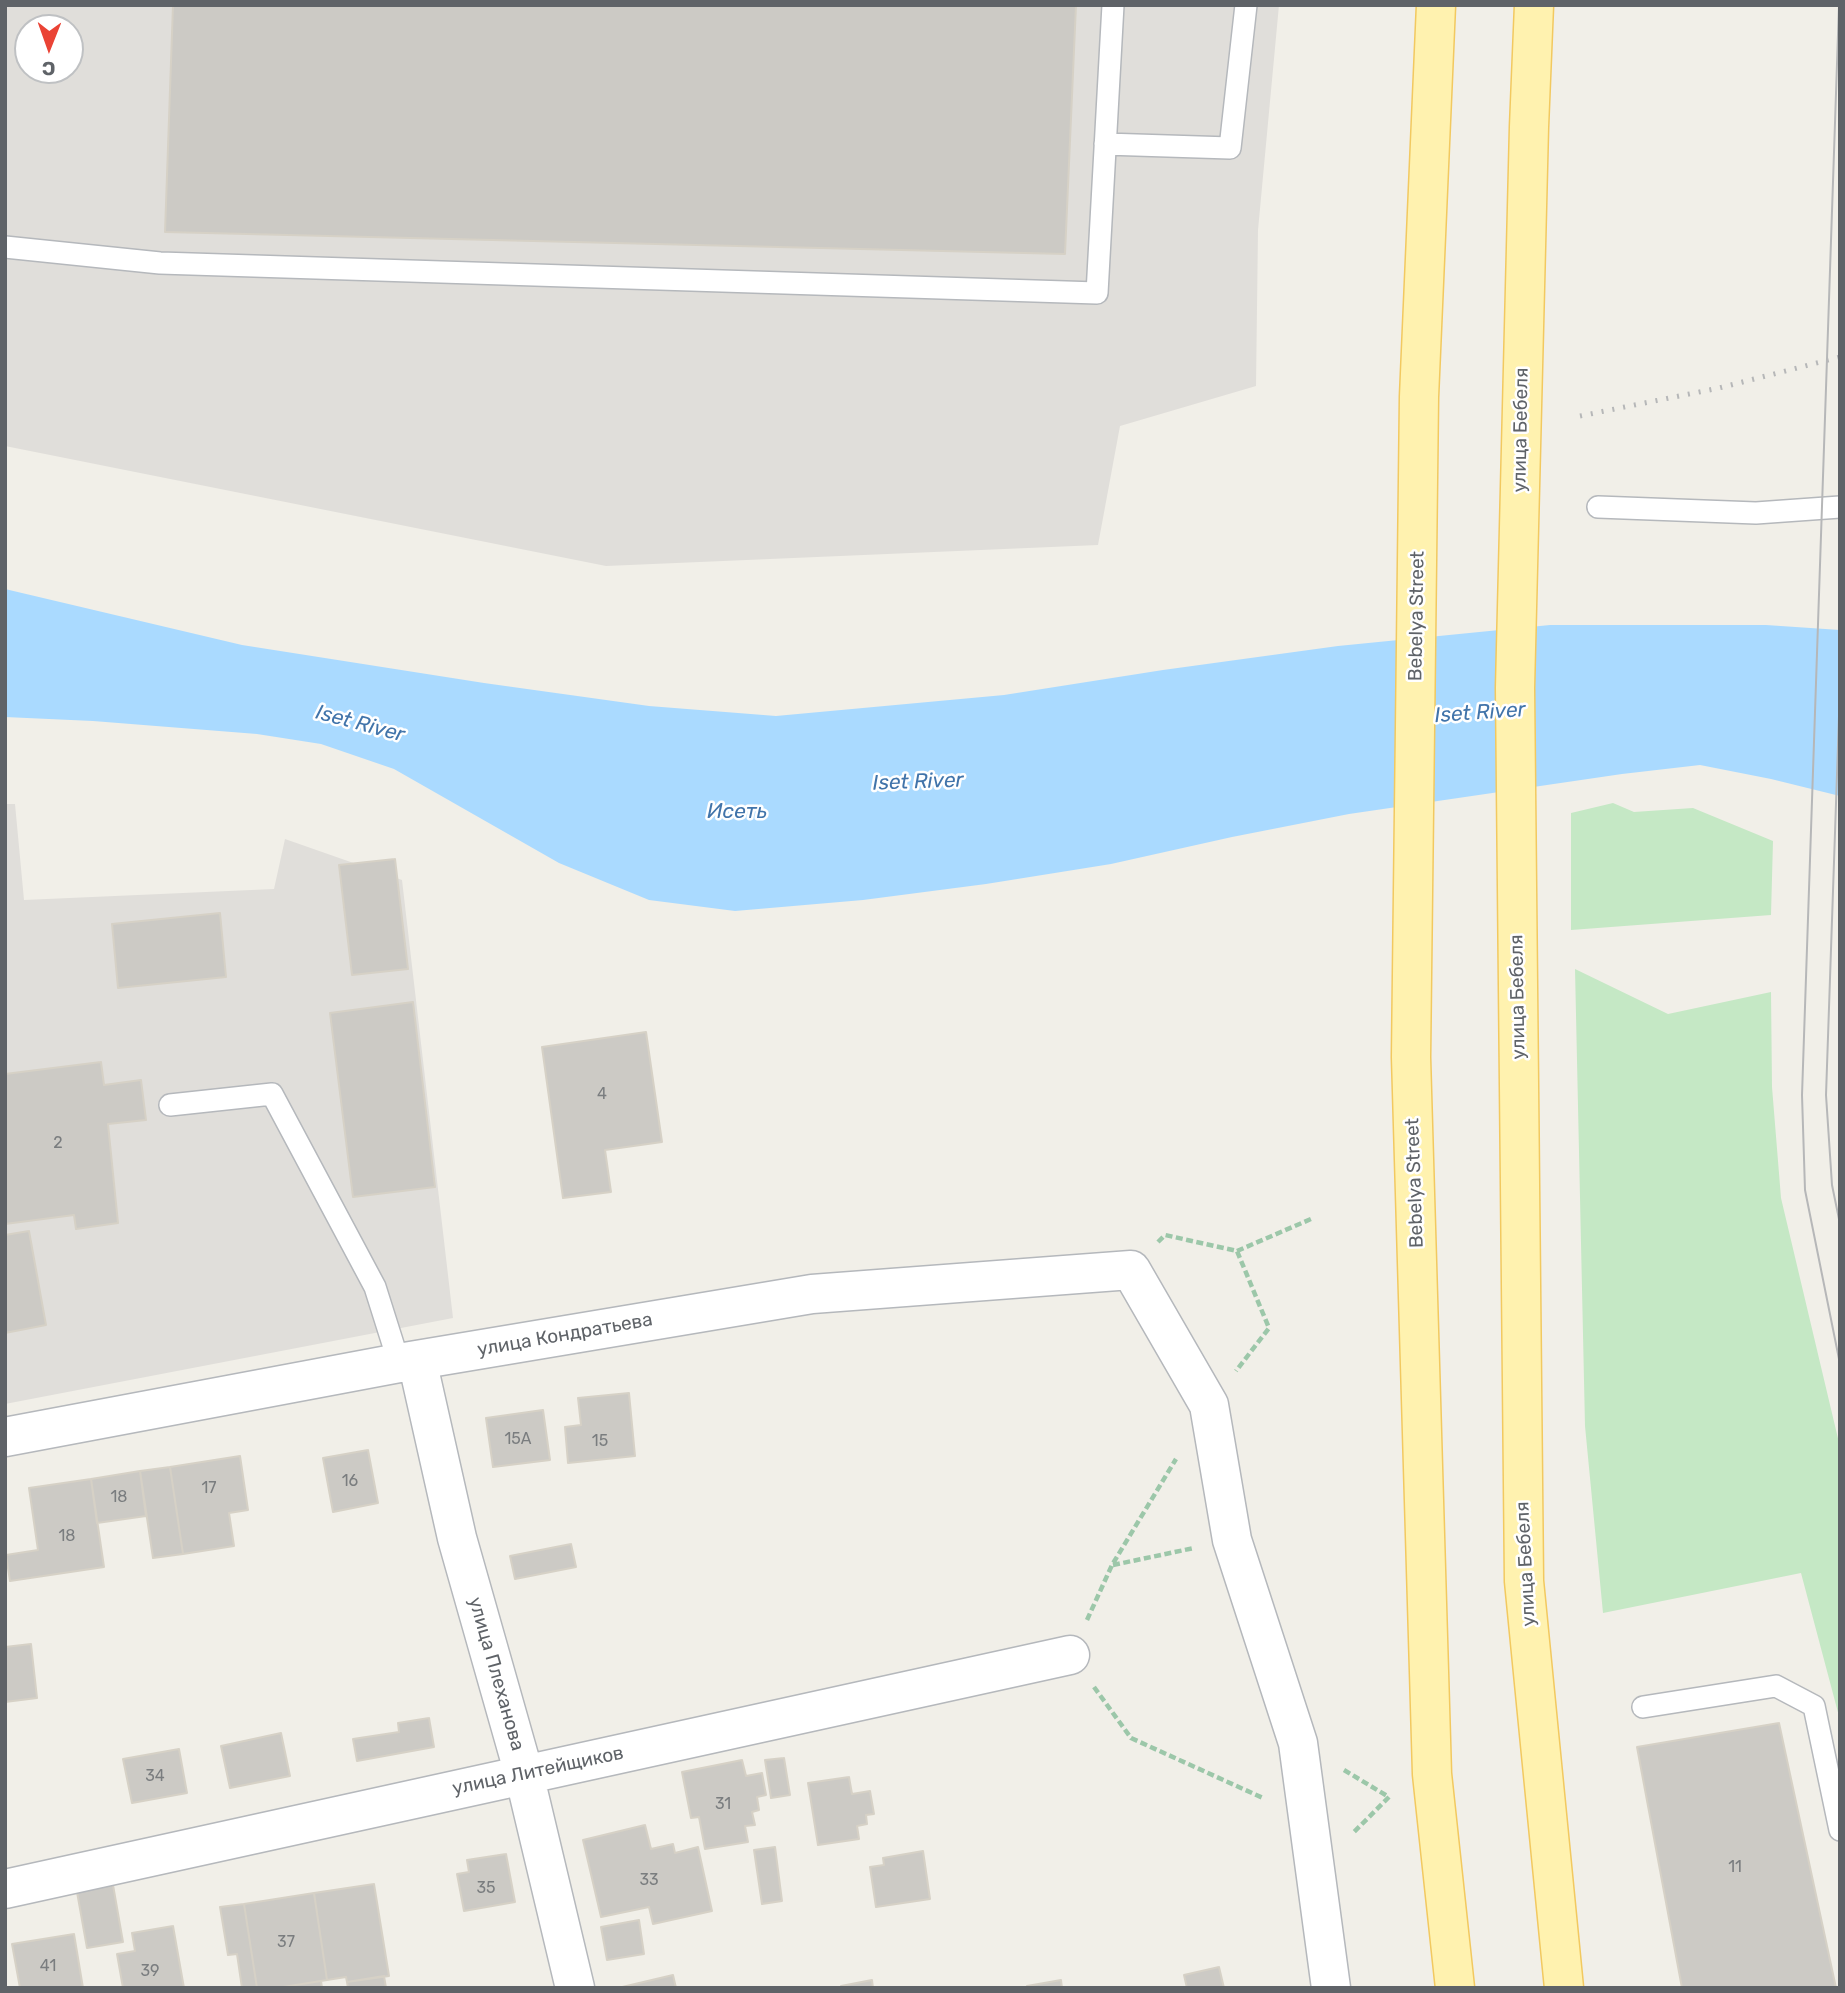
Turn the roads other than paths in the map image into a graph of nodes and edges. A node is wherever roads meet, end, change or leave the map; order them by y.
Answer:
1 (1113, 5) edge
2 (1246, 5) edge
3 (1436, 5) edge
4 (1534, 5) edge
5 (1105, 144) junction
6 (5, 247) edge
7 (1598, 507) dead end
8 (1840, 507) edge
9 (170, 1105) dead end
10 (408, 1362) junction
11 (5, 1437) edge
12 (1070, 1655) road end
13 (1643, 1707) dead end
14 (524, 1774) junction
15 (1840, 1830) edge
16 (5, 1889) edge
17 (575, 1988) edge
18 (1331, 1988) edge
19 (1455, 1988) edge
20 (1564, 1988) edge

1 - 5 lane
2 - 5 lane
3 - 19 main road, Bebelya Street
4 - 20 main road, улица Бебеля
5 - 6 lane
7 - 8 lane
9 - 10 lane
10 - 11 street, улица Кондратьева
10 - 14 street, улица Плеханова
10 - 18 street, улица Кондратьева
12 - 14 street, улица Литейщиков
13 - 15 lane
14 - 16 street, улица Литейщиков
14 - 17 street, улица Плеханова

